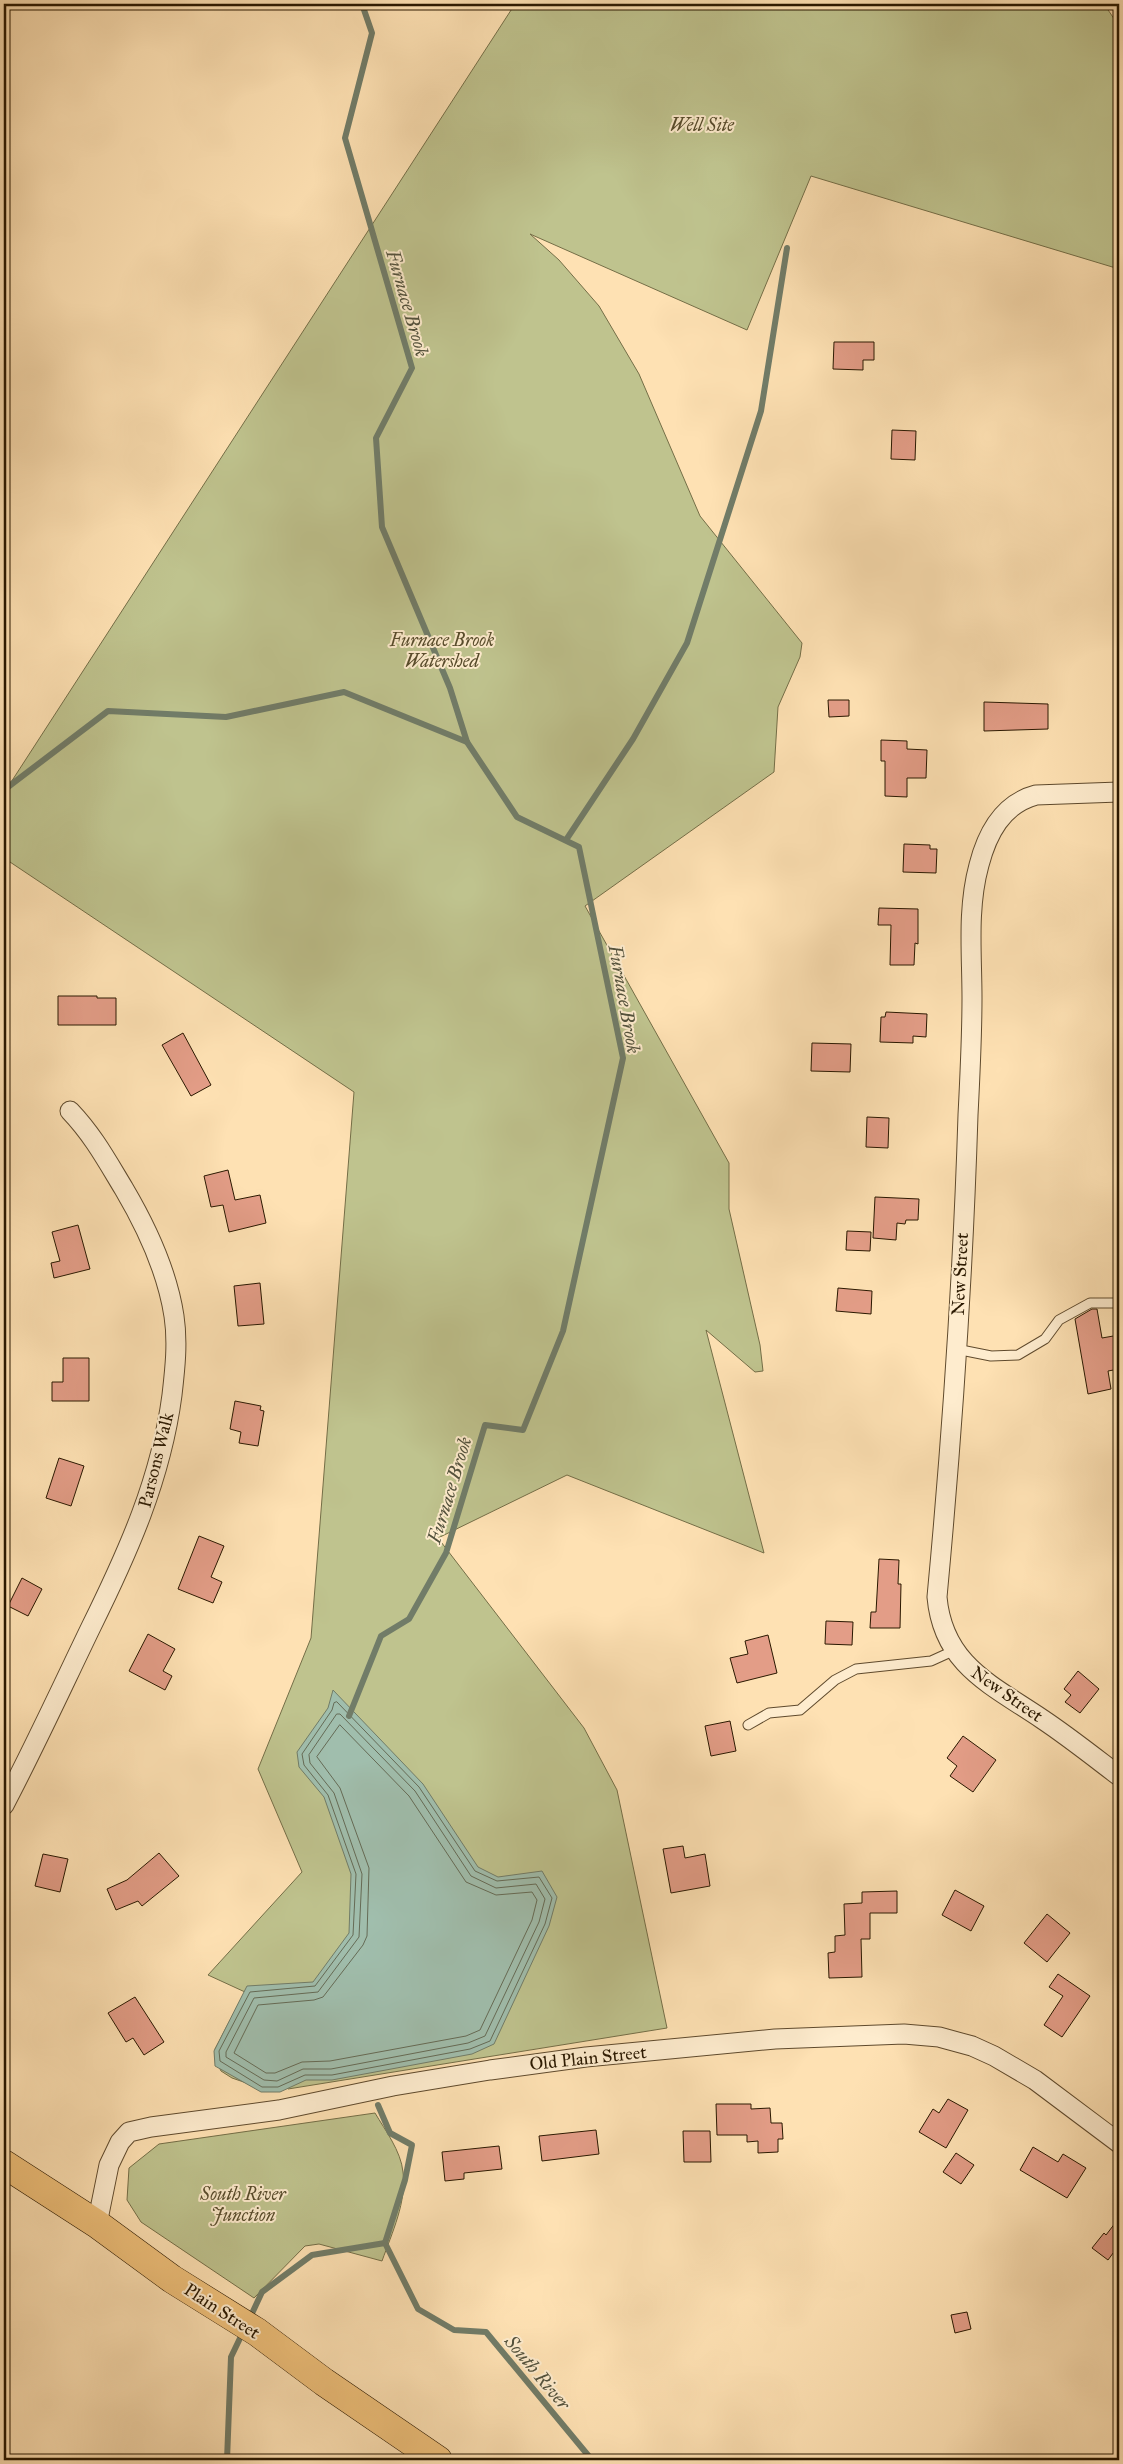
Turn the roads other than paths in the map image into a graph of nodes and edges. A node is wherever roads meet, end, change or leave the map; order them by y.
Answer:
1 (1119, 792) edge
2 (70, 1111) dead end
3 (1119, 1303) edge
4 (956, 1349) junction
5 (953, 1651) junction
6 (748, 1725) dead end
7 (1119, 1776) edge
8 (4, 1805) edge
9 (1119, 2143) edge
10 (4, 2164) edge
11 (97, 2224) junction
12 (438, 2460) edge

1 - 4 street, New Street
2 - 8 street, Parsons Walk
3 - 4 lane
4 - 5 street, New Street
5 - 6 lane
5 - 7 street, New Street
9 - 11 street, Old Plain Street
10 - 11 main road, Plain Street
11 - 12 main road, Plain Street

